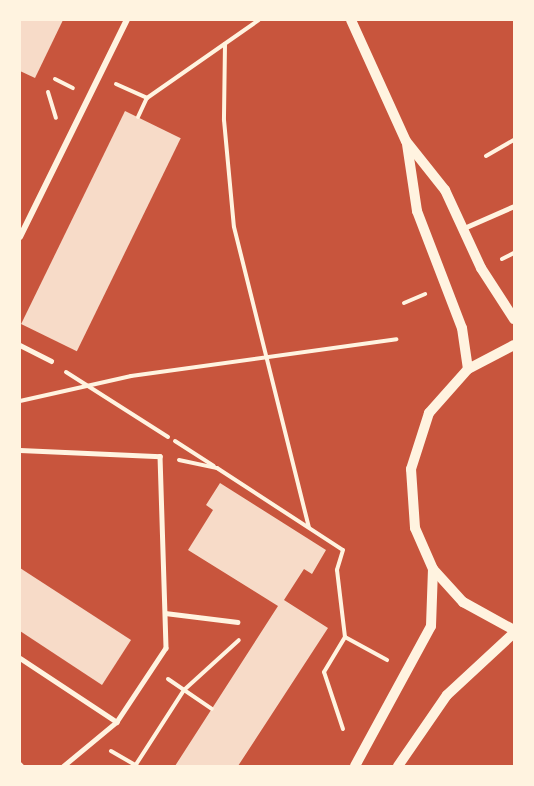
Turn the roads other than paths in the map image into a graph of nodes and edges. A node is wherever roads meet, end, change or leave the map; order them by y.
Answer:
1 (127, 20) edge
2 (351, 20) edge
3 (406, 141) junction
4 (514, 206) edge
5 (462, 229) junction
6 (20, 237) edge
7 (514, 319) edge
8 (20, 345) edge
9 (514, 345) edge
10 (51, 361) road end
11 (468, 369) junction
12 (20, 450) edge
13 (433, 569) junction
14 (165, 613) junction
15 (237, 622) dead end
16 (514, 631) edge
17 (20, 658) edge
18 (117, 722) junction
19 (64, 766) edge
20 (355, 766) edge
21 (398, 766) edge

1 - 6 street
2 - 3 street
3 - 5 street
3 - 11 street
4 - 5 lane
5 - 7 street
8 - 10 lane
9 - 11 street
11 - 13 street
12 - 14 lane
13 - 16 street
13 - 20 street
14 - 15 lane
14 - 18 lane
16 - 21 street
17 - 18 lane
18 - 19 lane

